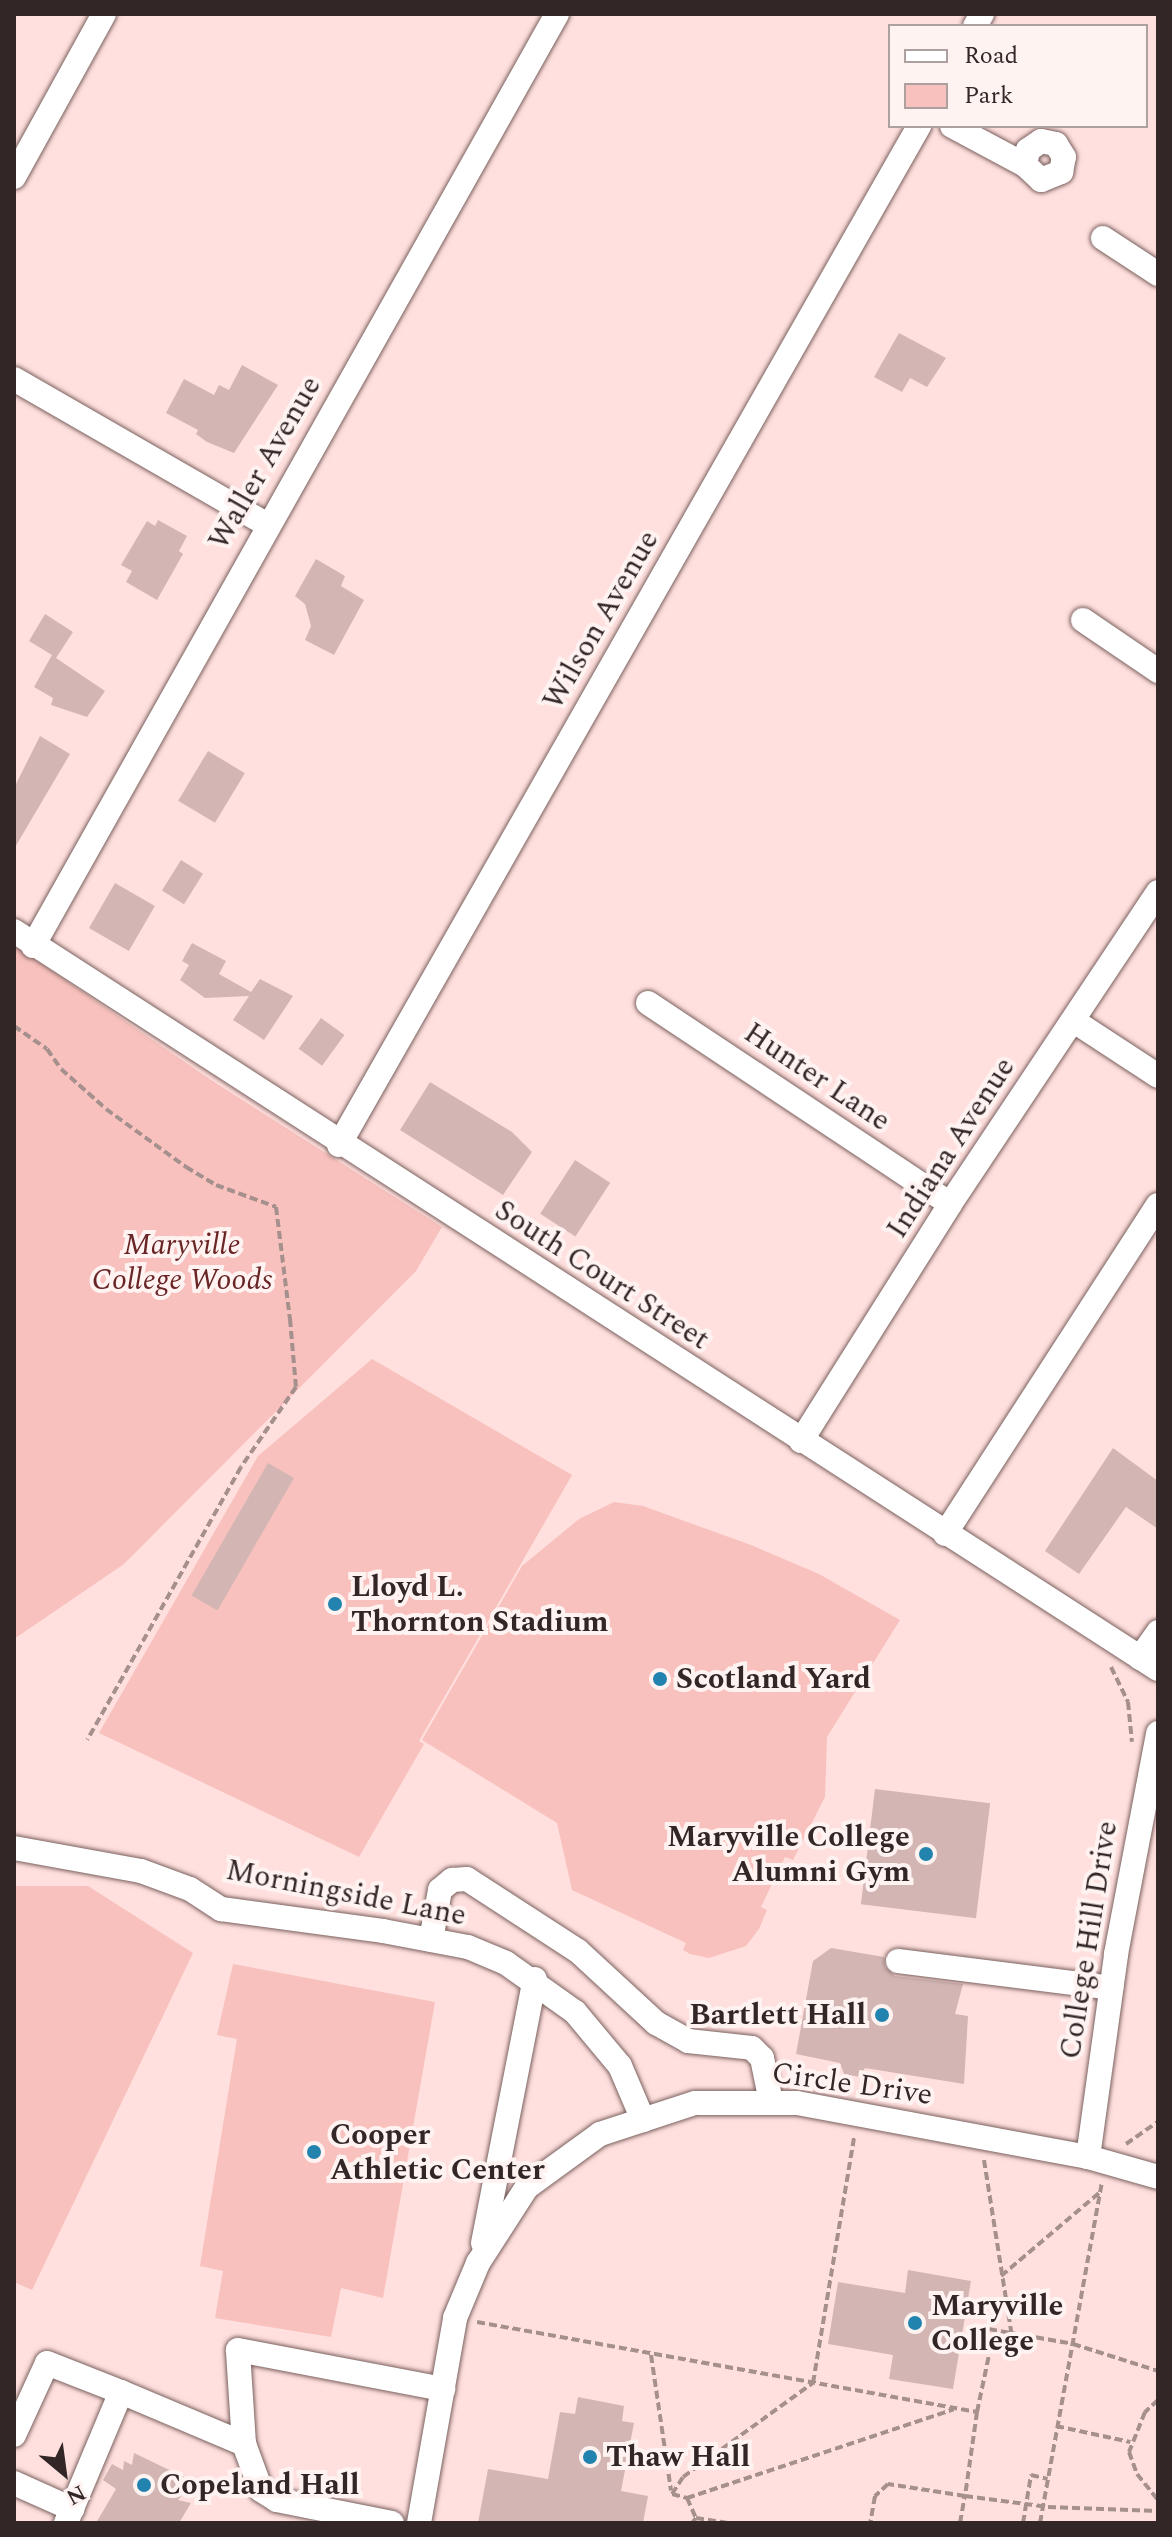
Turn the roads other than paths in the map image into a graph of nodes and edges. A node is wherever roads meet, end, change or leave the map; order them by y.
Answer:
1 (104, 14) edge
2 (557, 14) edge
3 (918, 128) edge
4 (956, 128) edge
5 (1025, 165) dead end
6 (14, 177) edge
7 (1103, 238) dead end
8 (1158, 274) edge
9 (14, 379) edge
10 (266, 524) junction
11 (1083, 620) dead end
12 (1158, 671) edge
13 (1158, 892) edge
14 (24, 938) edge
15 (648, 1003) dead end
16 (1074, 1021) junction
17 (1158, 1076) edge
18 (339, 1145) junction
19 (950, 1204) junction
20 (1158, 1205) edge
21 (801, 1441) junction
22 (945, 1534) junction
23 (1158, 1632) edge
24 (1140, 1658) edge
25 (1158, 1733) edge
26 (14, 1848) edge
27 (431, 1940) junction
28 (898, 1961) dead end
29 (535, 1979) junction
30 (1111, 1988) junction
31 (771, 2102) junction
32 (643, 2120) junction
33 (1104, 2156) junction
34 (1158, 2177) edge
35 (478, 2263) junction
36 (443, 2389) junction
37 (121, 2392) junction
38 (14, 2435) edge
39 (244, 2444) junction
40 (14, 2483) edge
41 (69, 2516) edge
42 (392, 2523) edge
43 (419, 2523) edge

1 - 6 street
2 - 10 street, Waller Avenue
3 - 18 street, Wilson Avenue
4 - 5 street
7 - 8 street
9 - 10 street
10 - 14 street, Waller Avenue
11 - 12 street
13 - 16 street, Indiana Avenue
14 - 18 street, South Court Street
15 - 19 street, Hunter Lane
16 - 17 street
16 - 19 street, Indiana Avenue
18 - 21 street, South Court Street
19 - 21 street, Indiana Avenue
20 - 22 street
21 - 22 street, South Court Street
22 - 24 street, South Court Street
23 - 24 street
25 - 30 street, College Hill Drive
26 - 27 street, Morningside Lane
27 - 29 street, Morningside Lane
27 - 31 street
28 - 30 street
29 - 32 street, Morningside Lane
29 - 35 street
30 - 33 street, College Hill Drive
31 - 32 street, Circle Drive
31 - 33 street, Circle Drive
32 - 35 street, Circle Drive
33 - 34 street, Circle Drive
35 - 36 street, Circle Drive
36 - 39 street
36 - 43 street, Circle Drive
37 - 38 street
37 - 39 street
37 - 41 street
39 - 42 street
40 - 41 street

